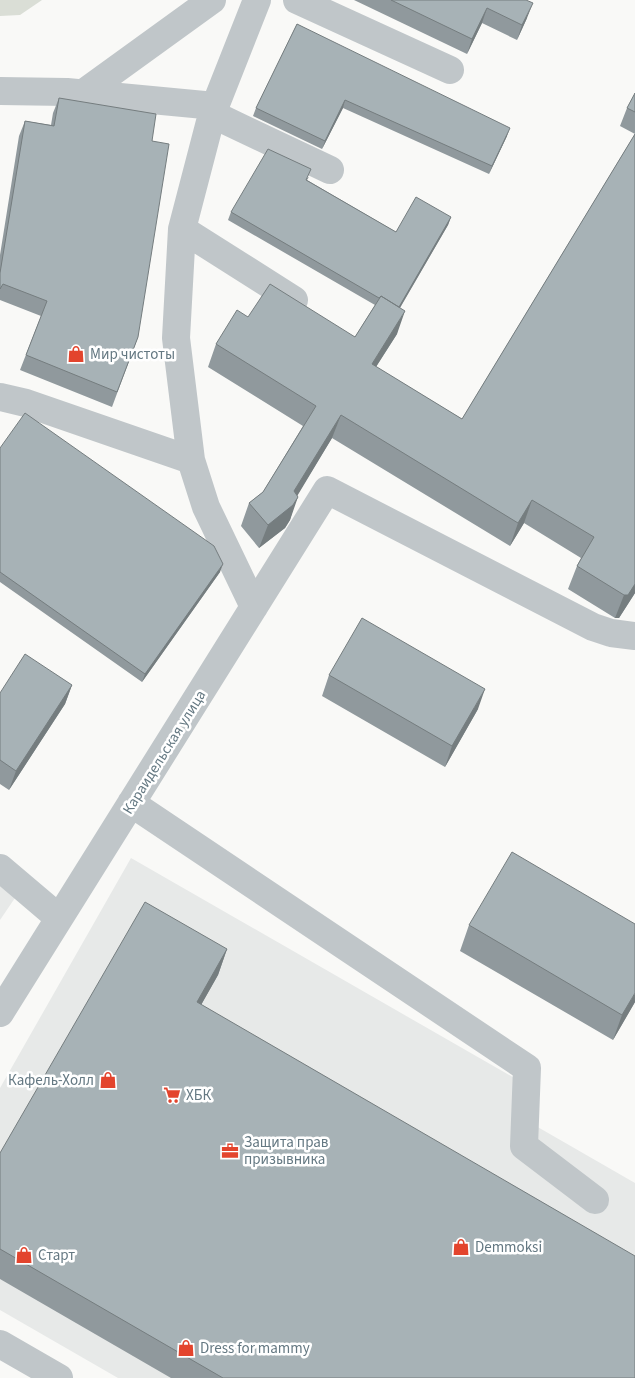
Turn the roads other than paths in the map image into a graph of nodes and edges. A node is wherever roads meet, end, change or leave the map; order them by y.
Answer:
1 (212, 0) edge
2 (257, 0) edge
3 (296, 0) edge
4 (450, 70) dead end
5 (0, 91) edge
6 (82, 94) junction
7 (213, 110) junction
8 (330, 170) dead end
9 (182, 229) junction
10 (294, 300) edge
11 (0, 397) edge
12 (191, 460) junction
13 (254, 607) junction
14 (635, 636) edge
15 (131, 803) junction
16 (0, 868) edge
17 (60, 918) junction
18 (0, 1013) edge
19 (595, 1200) dead end
20 (0, 1344) edge
21 (59, 1378) edge

1 - 6 street
2 - 7 street
3 - 4 street
5 - 6 street
6 - 7 street
7 - 8 street
7 - 9 street
9 - 10 street
9 - 12 street
11 - 12 street
12 - 13 street
13 - 14 street, Караидельская улица
13 - 15 street, Караидельская улица
15 - 17 street, Караидельская улица
15 - 19 street
16 - 17 street
17 - 18 street, Караидельская улица
20 - 21 street

